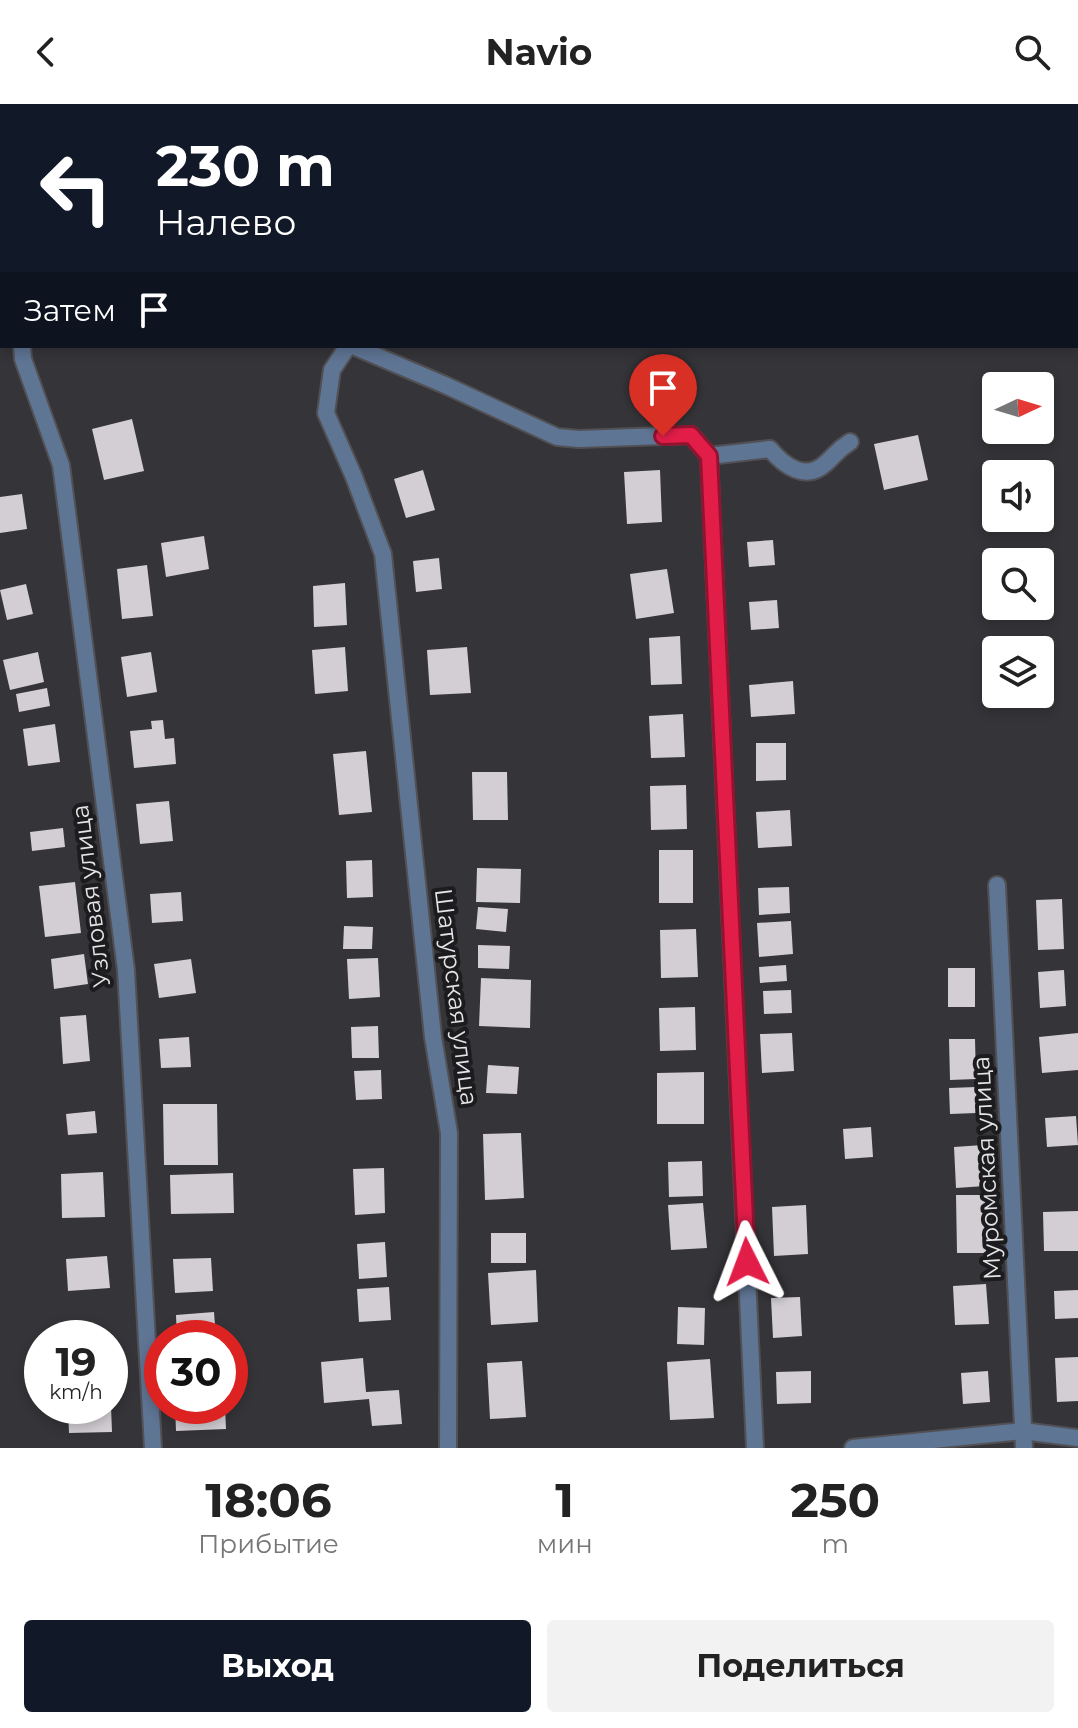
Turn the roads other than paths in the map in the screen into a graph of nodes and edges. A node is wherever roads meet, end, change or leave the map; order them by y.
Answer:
1 (22, 348) edge
2 (349, 348) edge
3 (356, 348) edge
4 (850, 442) dead end
5 (709, 456) junction
6 (997, 885) dead end
7 (1023, 1431) junction
8 (1078, 1438) edge
9 (153, 1448) edge
10 (448, 1448) edge
11 (755, 1448) edge
12 (853, 1448) edge
13 (1024, 1448) edge

1 - 9 street, Узловая улица
2 - 10 street, Шатурская улица
3 - 5 street
4 - 5 street
5 - 11 street
6 - 7 street, Муромская улица
7 - 8 street
7 - 12 street
7 - 13 street, Муромская улица

